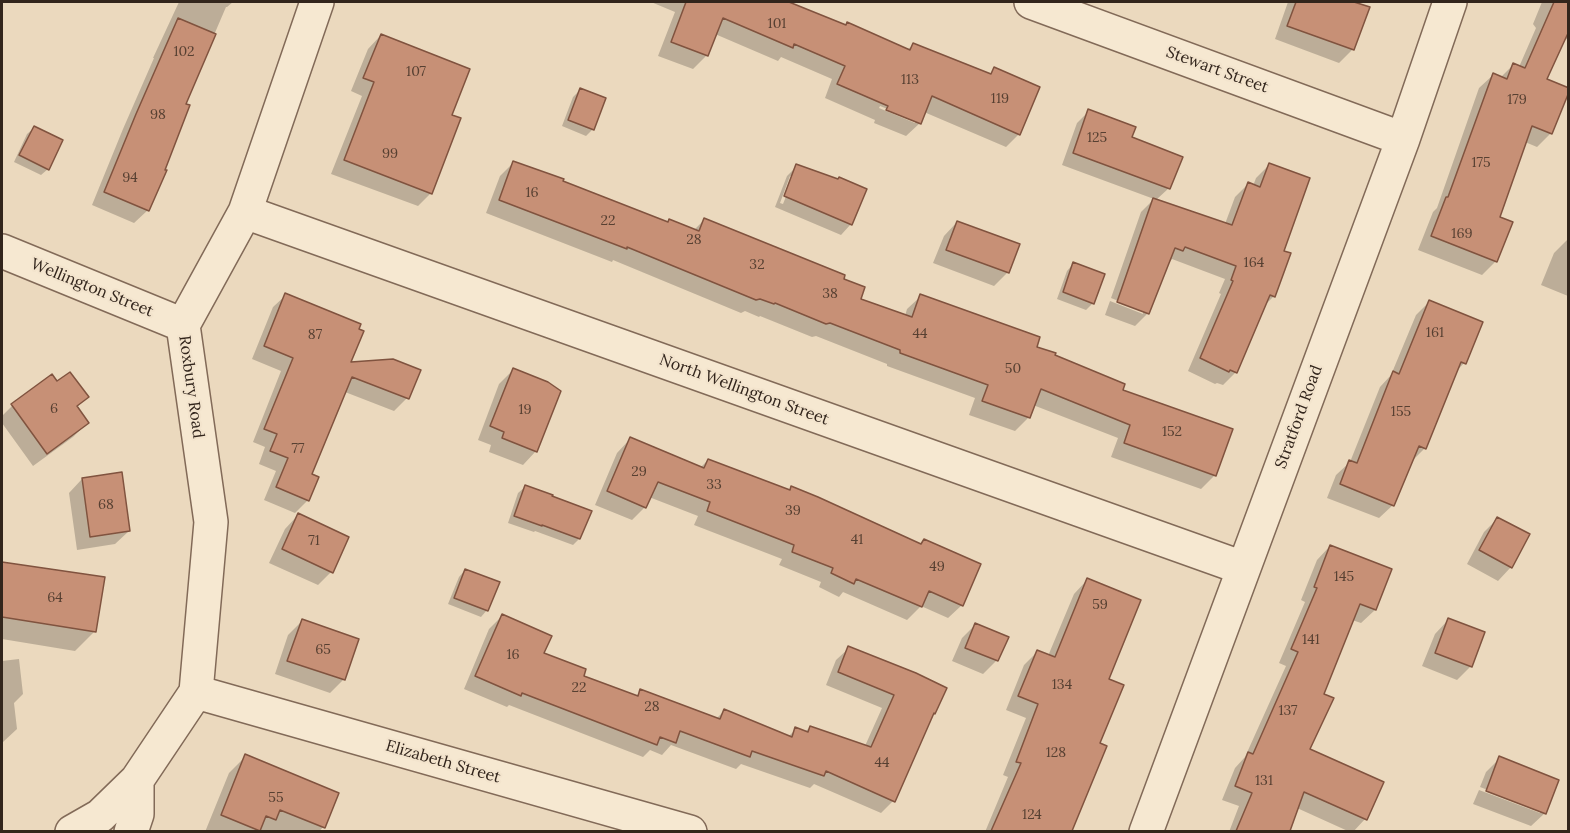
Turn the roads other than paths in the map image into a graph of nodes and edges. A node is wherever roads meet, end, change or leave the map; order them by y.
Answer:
1 (317, 2) edge
2 (1031, 2) edge
3 (1450, 2) edge
4 (1403, 139) junction
5 (245, 212) junction
6 (2, 251) edge
7 (183, 325) junction
8 (1243, 568) junction
9 (196, 692) junction
10 (137, 780) junction
11 (72, 831) edge
12 (131, 831) edge
13 (690, 831) edge
14 (1146, 831) edge

1 - 5 street, Roxbury Road
2 - 4 street, Stewart Street
3 - 4 street, Stratford Road
4 - 8 street, Stratford Road
5 - 7 street, Roxbury Road
5 - 8 street, North Wellington Street
6 - 7 street, Wellington Street
7 - 9 street, Roxbury Road
8 - 14 street, Stratford Road
9 - 10 street, Roxbury Road
9 - 13 street, Elizabeth Street
10 - 11 street, Roxbury Road
10 - 12 street

